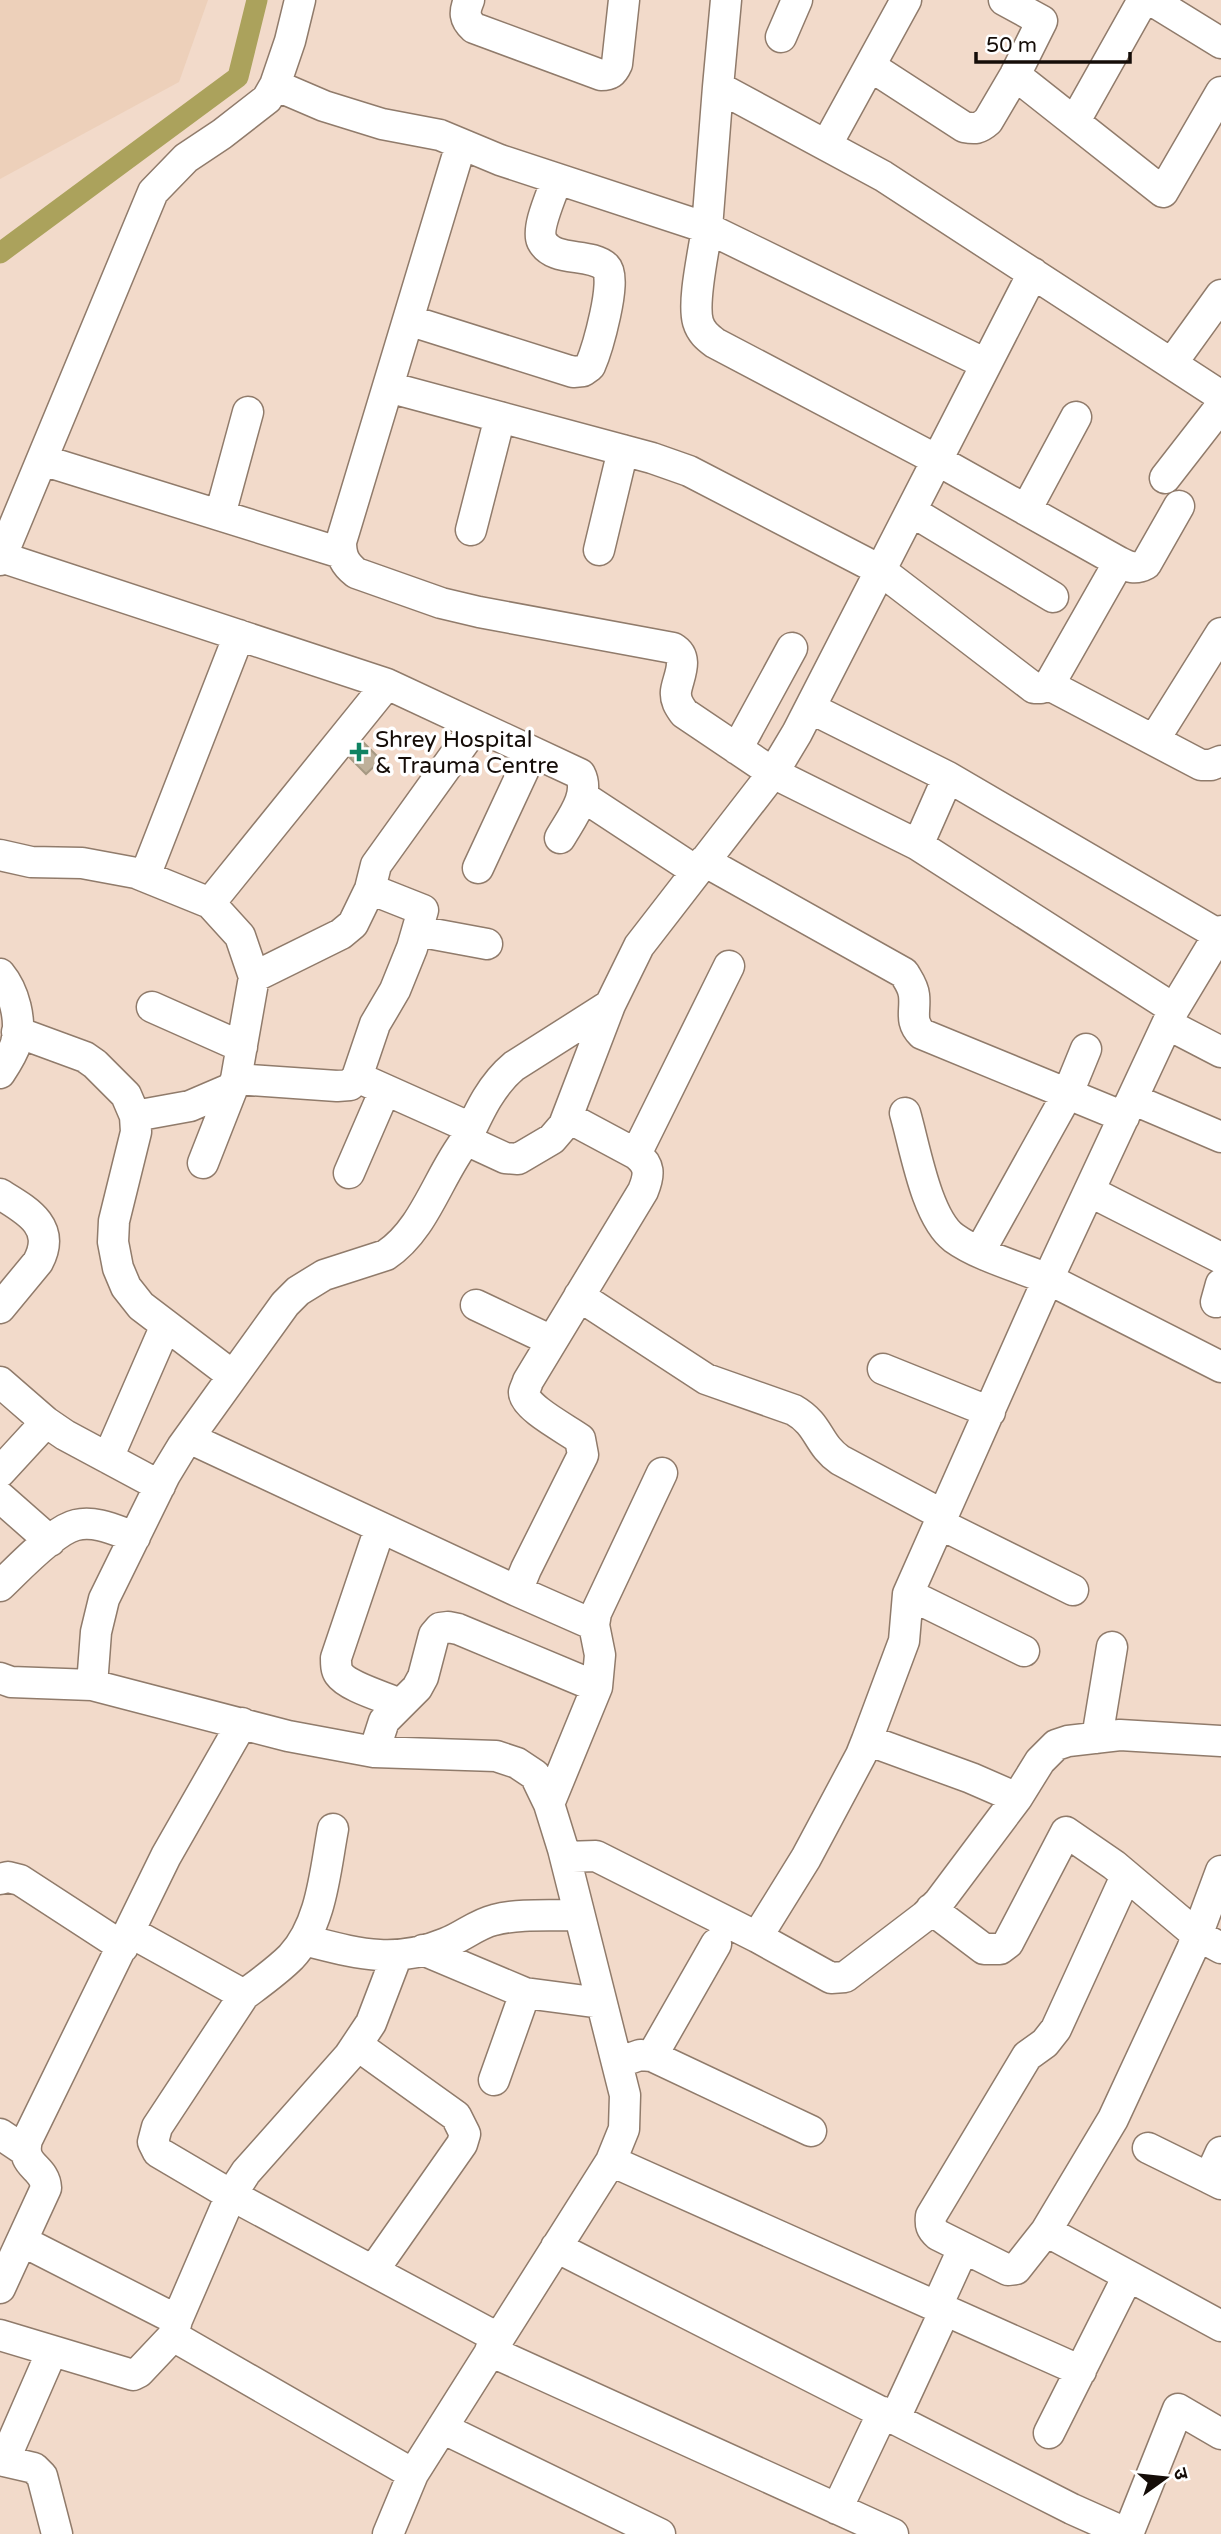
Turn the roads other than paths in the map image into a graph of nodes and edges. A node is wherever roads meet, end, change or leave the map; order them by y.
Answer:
1 (300, 0) edge
2 (469, 0) edge
3 (624, 0) edge
4 (726, 0) edge
5 (797, 0) edge
6 (906, 0) edge
7 (1004, 0) edge
8 (1143, 0) edge
9 (1151, 0) edge
10 (780, 37) dead end
11 (1221, 43) edge
12 (870, 66) junction
13 (1015, 75) junction
14 (275, 85) junction
15 (718, 87) junction
16 (1220, 98) edge
17 (1075, 121) junction
18 (461, 144) junction
19 (827, 144) junction
20 (557, 179) junction
21 (707, 228) junction
22 (1033, 273) junction
23 (1221, 295) edge
24 (408, 320) junction
25 (1172, 363) junction
26 (986, 364) junction
27 (388, 387) junction
28 (1221, 396) edge
29 (1221, 406) edge
30 (248, 412) dead end
31 (500, 417) junction
32 (1076, 417) dead end
33 (622, 450) junction
34 (42, 460) junction
35 (937, 460) junction
36 (1165, 478) dead end
37 (1180, 506) dead end
38 (1026, 510) junction
39 (911, 511) junction
40 (220, 515) junction
41 (471, 530) dead end
42 (599, 550) dead end
43 (341, 553) junction
44 (1, 558) edge
45 (1119, 562) junction
46 (880, 570) junction
47 (1054, 597) dead end
48 (1221, 633) edge
49 (239, 635) junction
50 (792, 648) dead end
51 (387, 684) junction
52 (1049, 685) junction
53 (810, 708) junction
54 (475, 727) junction
55 (1154, 740) junction
56 (737, 749) junction
57 (532, 752) junction
58 (1221, 761) edge
59 (773, 773) junction
60 (948, 777) junction
61 (582, 796) junction
62 (559, 838) dead end
63 (918, 845) junction
64 (0, 855) edge
65 (700, 866) junction
66 (478, 868) dead end
67 (145, 876) junction
68 (370, 889) junction
69 (209, 903) junction
70 (417, 931) junction
71 (1220, 933) edge
72 (487, 944) dead end
73 (729, 966) dead end
74 (0, 974) edge
75 (254, 976) junction
76 (610, 1005) junction
77 (152, 1007) dead end
78 (1171, 1017) junction
79 (17, 1032) junction
80 (242, 1047) junction
81 (1086, 1049) dead end
82 (1221, 1052) edge
83 (0, 1073) edge
84 (357, 1077) junction
85 (234, 1083) junction
86 (385, 1090) junction
87 (1068, 1093) junction
88 (1128, 1108) junction
89 (905, 1113) dead end
90 (135, 1116) junction
91 (567, 1117) junction
92 (469, 1134) junction
93 (1221, 1137) edge
94 (636, 1154) junction
95 (203, 1163) dead end
96 (349, 1172) dead end
97 (1089, 1191) junction
98 (0, 1194) edge
99 (980, 1251) junction
100 (1221, 1258) edge
101 (1048, 1279) junction
102 (579, 1296) junction
103 (476, 1305) dead end
104 (0, 1308) edge
105 (166, 1325) junction
106 (552, 1341) junction
107 (1221, 1367) edge
108 (883, 1369) dead end
109 (233, 1376) junction
110 (0, 1382) edge
111 (990, 1412) junction
112 (46, 1422) junction
113 (188, 1438) junction
114 (108, 1458) junction
115 (0, 1472) edge
116 (662, 1473) dead end
117 (160, 1486) junction
118 (0, 1497) edge
119 (942, 1520) junction
120 (380, 1528) junction
121 (135, 1537) junction
122 (50, 1541) junction
123 (0, 1586) edge
124 (1073, 1590) dead end
125 (517, 1591) junction
126 (908, 1594) junction
127 (594, 1625) junction
128 (1112, 1647) dead end
129 (1024, 1651) dead end
130 (0, 1678) edge
131 (92, 1685) junction
132 (597, 1687) junction
133 (400, 1704) junction
134 (242, 1723) junction
135 (1097, 1738) junction
136 (867, 1740) junction
137 (1221, 1741) edge
138 (374, 1752) junction
139 (1017, 1798) junction
140 (549, 1804) junction
141 (333, 1829) dead end
142 (565, 1857) junction
143 (1221, 1871) edge
144 (1126, 1875) junction
145 (0, 1879) edge
146 (932, 1909) junction
147 (579, 1914) junction
148 (757, 1937) junction
149 (126, 1940) junction
150 (304, 1940) junction
151 (1209, 1942) edge
152 (716, 1944) dead end
153 (410, 1952) junction
154 (524, 1993) junction
155 (244, 1995) junction
156 (601, 2003) junction
157 (357, 2045) junction
158 (652, 2056) junction
159 (617, 2063) junction
160 (495, 2080) dead end
161 (811, 2131) dead end
162 (12, 2142) edge
163 (1148, 2148) dead end
164 (611, 2161) junction
165 (1217, 2171) edge
166 (231, 2195) junction
167 (1046, 2231) junction
168 (22, 2241) junction
169 (556, 2247) junction
170 (964, 2249) junction
171 (373, 2271) junction
172 (1128, 2276) junction
173 (0, 2288) edge
174 (941, 2308) junction
175 (1221, 2326) edge
176 (175, 2328) junction
177 (0, 2335) edge
178 (494, 2345) junction
179 (52, 2351) junction
180 (1081, 2371) junction
181 (889, 2415) junction
182 (442, 2428) junction
183 (1049, 2433) dead end
184 (1221, 2434) edge
185 (2, 2461) edge
186 (413, 2474) junction
187 (837, 2509) junction
188 (57, 2534) edge
189 (388, 2534) edge
190 (660, 2534) edge
191 (893, 2534) edge

1 - 14 street
2 - 3 street
4 - 15 street
5 - 10 street
6 - 12 street
7 - 13 street
8 - 17 street
9 - 11 street
12 - 13 street
12 - 19 street
13 - 17 street
14 - 18 street
14 - 34 street
15 - 19 street
15 - 21 street
16 - 17 street
18 - 20 street
18 - 24 street
19 - 22 street
20 - 21 street
20 - 24 street
21 - 26 street
21 - 35 street
22 - 25 street
22 - 26 street
23 - 25 street
24 - 27 street
25 - 28 street
26 - 35 street
27 - 31 street
27 - 43 street
29 - 36 street
30 - 40 street
31 - 33 street
31 - 41 street
32 - 38 street
33 - 42 street
33 - 46 street
34 - 40 street
34 - 44 street
35 - 38 street
35 - 39 street
37 - 45 street
38 - 45 street
39 - 46 street
39 - 47 street
40 - 43 street
43 - 56 street
44 - 49 street
45 - 52 street
46 - 52 street
46 - 53 street
48 - 55 street
49 - 51 street
49 - 67 street
50 - 56 street
51 - 54 street
51 - 69 street
52 - 55 street
53 - 59 street
53 - 60 street
54 - 57 street
54 - 68 street
55 - 58 street
56 - 59 street
57 - 61 street
57 - 66 street
59 - 63 street
59 - 65 street
60 - 63 street
60 - 71 street
61 - 62 street
61 - 65 street
63 - 78 street
64 - 67 street
65 - 76 street
65 - 87 street
67 - 69 street
68 - 70 street
68 - 75 street
69 - 75 street
70 - 72 street
70 - 84 street
71 - 78 street
73 - 94 street
74 - 79 street
75 - 80 street
76 - 91 street
76 - 92 street
77 - 80 street
78 - 82 street
78 - 88 street
79 - 83 street
79 - 90 street
80 - 85 street
81 - 87 street
84 - 85 street
84 - 86 street
85 - 90 street
85 - 95 street
86 - 92 street
86 - 96 street
87 - 88 street
87 - 99 street
88 - 93 street
88 - 97 street
89 - 99 street
90 - 105 street
91 - 92 street
91 - 94 street
92 - 109 street
94 - 102 street
97 - 100 street
97 - 101 street
98 - 104 street
99 - 101 street
101 - 107 street
101 - 111 street
102 - 106 street
102 - 119 street
103 - 106 street
105 - 109 street
105 - 114 street
106 - 125 street
108 - 111 street
109 - 113 street
110 - 112 street
111 - 119 street
112 - 114 street
112 - 115 street
113 - 117 street
113 - 120 street
114 - 117 street
116 - 127 street
117 - 121 street
118 - 122 street
119 - 124 street
119 - 126 street
120 - 125 street
120 - 133 street
121 - 122 street
121 - 131 street
122 - 123 street
125 - 127 street
126 - 129 street
126 - 136 street
127 - 132 street
128 - 135 street
130 - 131 street
131 - 134 street
132 - 133 street
132 - 140 street
133 - 138 street
134 - 138 street
134 - 149 street
135 - 137 street
135 - 139 street
136 - 139 street
136 - 148 street
138 - 140 street
139 - 146 street
140 - 142 street
141 - 150 street
142 - 147 street
142 - 148 street
143 - 151 street
144 - 146 street
144 - 151 street
144 - 170 street
145 - 149 street
146 - 148 street
147 - 153 street
147 - 156 street
149 - 155 street
149 - 162 street
150 - 153 street
150 - 155 street
151 - 167 street
152 - 158 street
153 - 154 street
153 - 157 street
154 - 156 street
154 - 160 street
155 - 166 street
156 - 159 street
157 - 166 street
157 - 171 street
158 - 159 street
158 - 161 street
159 - 164 street
162 - 168 street
163 - 165 street
164 - 169 street
164 - 174 street
166 - 171 street
166 - 176 street
167 - 170 street
167 - 172 street
168 - 173 street
168 - 176 street
169 - 178 street
169 - 181 street
170 - 174 street
171 - 178 street
172 - 175 street
172 - 180 street
174 - 180 street
174 - 181 street
176 - 179 street
176 - 186 street
177 - 179 street
178 - 182 street
178 - 187 street
179 - 185 street
180 - 183 street
181 - 184 street
181 - 187 street
182 - 186 street
182 - 190 street
185 - 188 street
186 - 189 street
187 - 191 street

